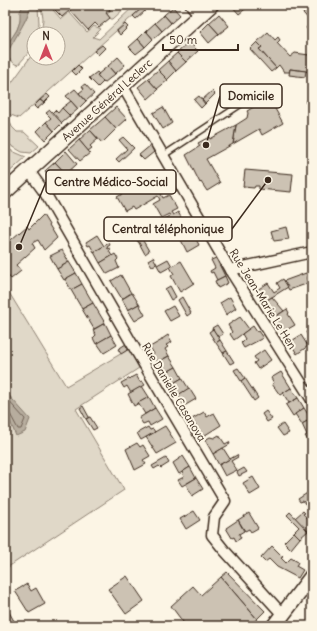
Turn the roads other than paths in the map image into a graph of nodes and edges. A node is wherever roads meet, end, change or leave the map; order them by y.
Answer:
1 (205, 7) edge
2 (122, 85) junction
3 (260, 91) dead end
4 (164, 155) junction
5 (28, 171) junction
6 (5, 192) edge
7 (312, 252) edge
8 (230, 270) junction
9 (312, 400) edge
10 (312, 576) edge
11 (283, 615) junction
12 (274, 626) edge

1 - 2 main road, Avenue Général Leclerc
2 - 4 street, Rue Jean-Marie Le Hen
2 - 5 main road, Avenue Général Leclerc
3 - 4 lane
4 - 8 street, Rue Jean-Marie Le Hen
5 - 6 main road, Avenue Général Leclerc
5 - 11 street, Rue Danielle Casanova
7 - 8 street
8 - 9 street, Rue Jean-Marie Le Hen
10 - 11 main road
11 - 12 main road

